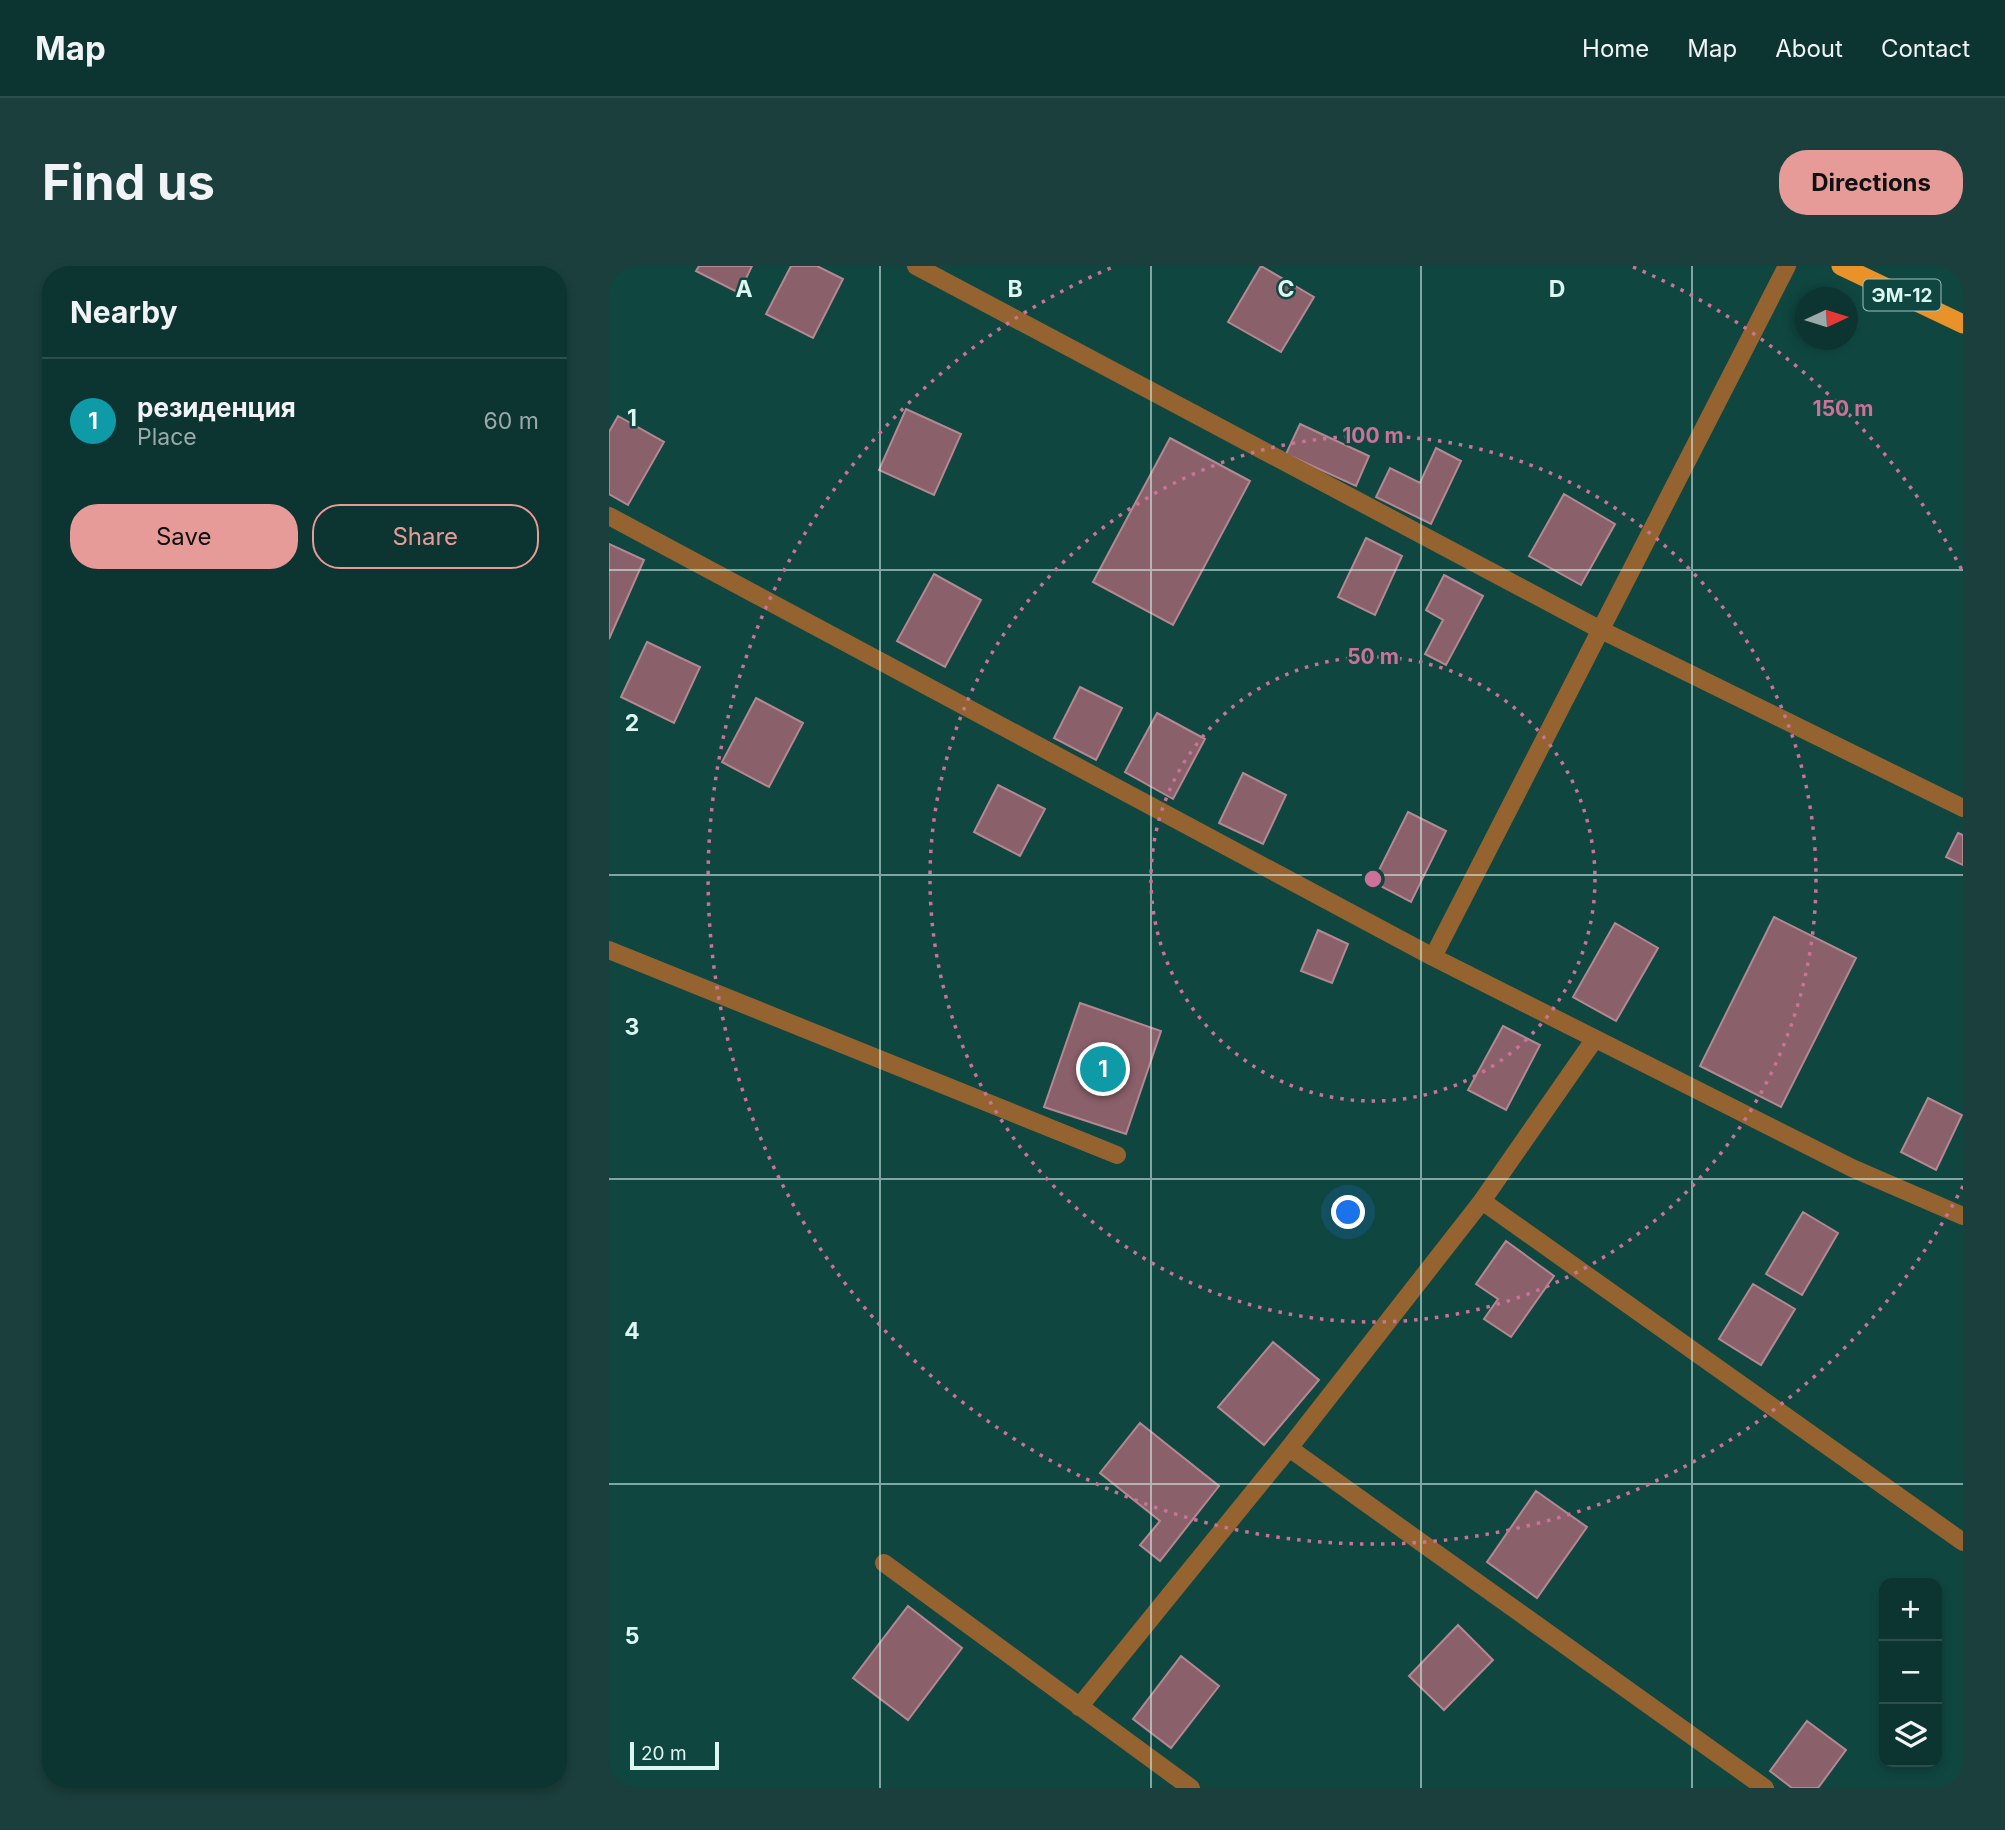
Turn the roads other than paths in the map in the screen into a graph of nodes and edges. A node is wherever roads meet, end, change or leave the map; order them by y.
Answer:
1 (916, 266) edge
2 (1787, 266) edge
3 (1841, 266) edge
4 (1963, 324) edge
5 (609, 516) edge
6 (1599, 629) junction
7 (1963, 808) edge
8 (609, 950) edge
9 (1433, 957) junction
10 (1594, 1040) junction
11 (1117, 1155) dead end
12 (1482, 1201) junction
13 (1963, 1216) edge
14 (1289, 1448) junction
15 (1963, 1542) edge
16 (884, 1563) dead end
17 (1079, 1707) junction
18 (1191, 1788) edge
19 (1765, 1788) edge

1 - 6 street
2 - 6 street
3 - 4 highway, ЭМ-12
5 - 9 street
6 - 7 street
6 - 9 street
8 - 11 street
9 - 10 street
10 - 12 street
10 - 13 street
12 - 14 street
12 - 15 street
14 - 17 street
14 - 19 street
16 - 17 street
17 - 18 street

